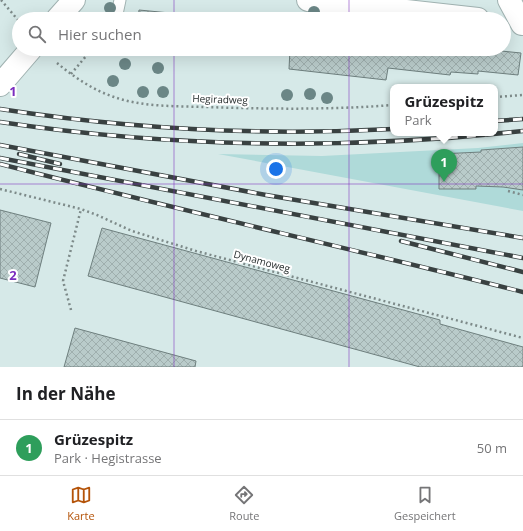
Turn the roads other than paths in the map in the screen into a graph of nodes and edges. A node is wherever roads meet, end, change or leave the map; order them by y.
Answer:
1 (74, 0) edge
2 (120, 0) edge
3 (308, 0) edge
4 (509, 0) edge
5 (419, 6) edge
6 (63, 12) edge
7 (117, 12) edge
8 (446, 12) edge
9 (516, 23) edge
10 (25, 56) edge
11 (2, 82) edge

1 - 6 street
2 - 7 lane
3 - 5 street
4 - 9 street
5 - 8 street
10 - 11 street

